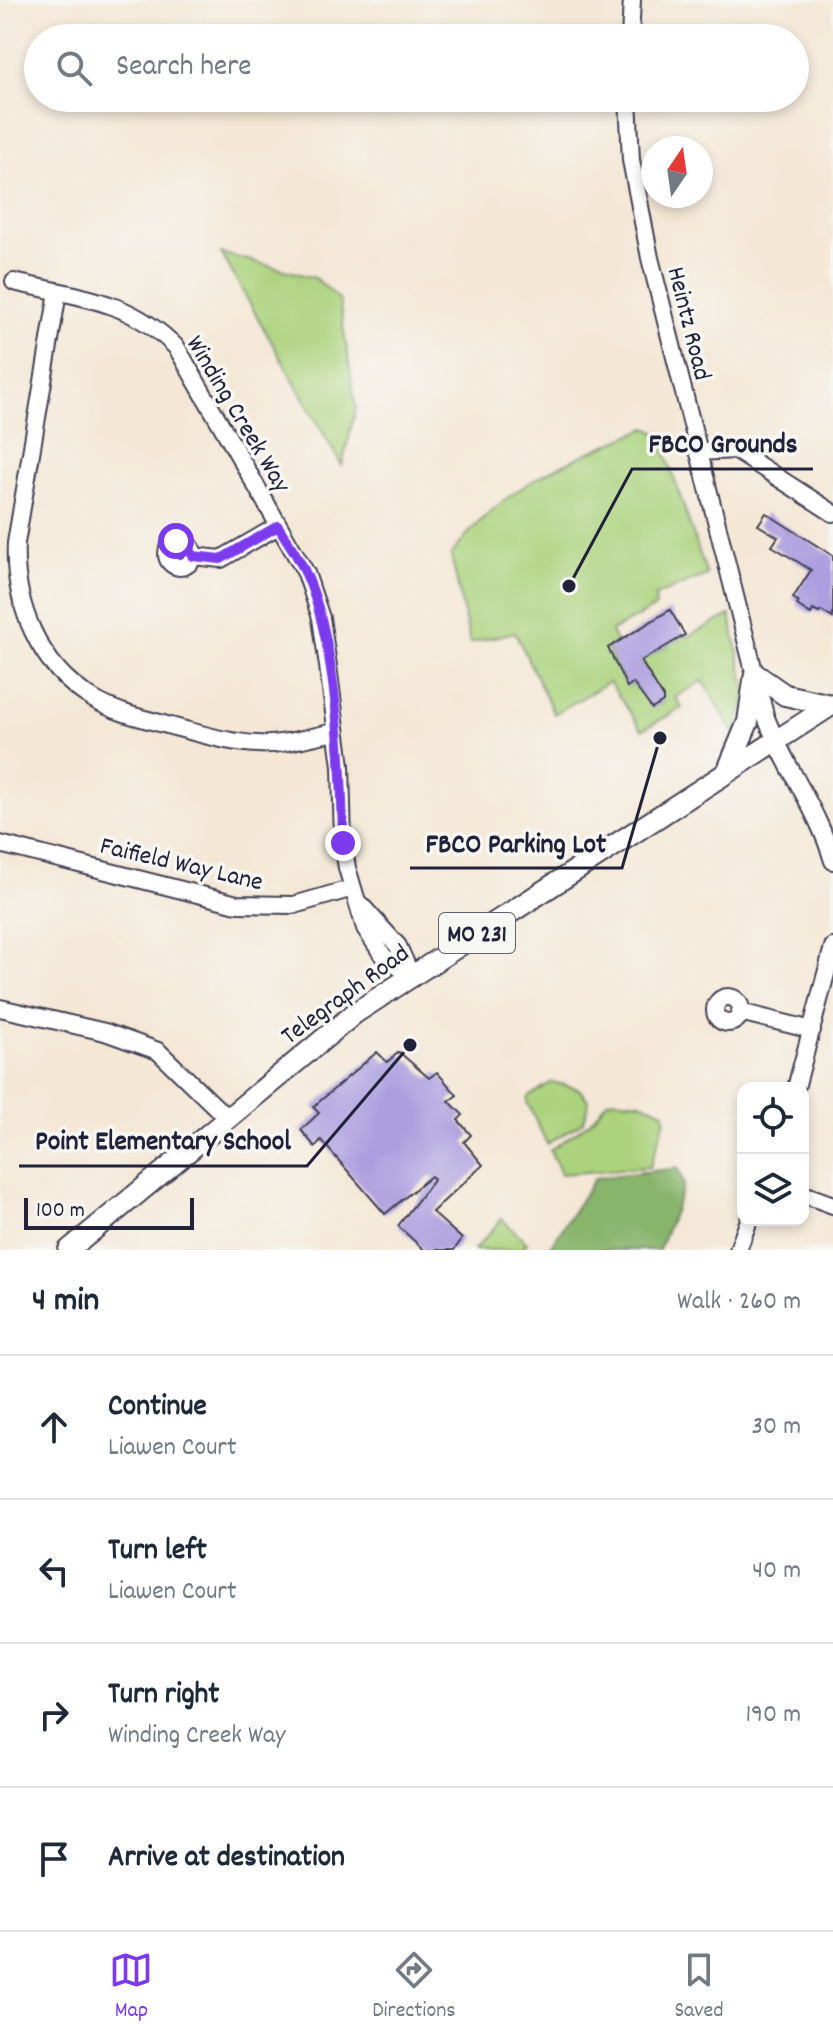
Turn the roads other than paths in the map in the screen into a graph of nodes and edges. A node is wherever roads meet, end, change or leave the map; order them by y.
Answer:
1 (632, 0) edge
2 (631, 24) edge
3 (629, 112) edge
4 (14, 282) dead end
5 (58, 292) junction
6 (698, 452) junction
7 (833, 513) edge
8 (278, 526) junction
9 (193, 556) dead end
10 (755, 674) junction
11 (832, 705) edge
12 (336, 732) junction
13 (775, 741) junction
14 (727, 772) junction
15 (0, 844) edge
16 (833, 861) edge
17 (356, 896) junction
18 (833, 947) edge
19 (411, 975) junction
20 (0, 1008) edge
21 (740, 1012) dead end
22 (812, 1030) junction
23 (798, 1082) edge
24 (227, 1118) junction
25 (809, 1196) edge
26 (833, 1205) edge
27 (747, 1226) edge
28 (69, 1250) edge
29 (738, 1250) edge

1 - 2 street
3 - 6 street, Heintz Road
4 - 5 street, Winding Creek Way
5 - 8 street, Winding Creek Way
5 - 12 street
6 - 7 street
6 - 10 street, Heintz Road
8 - 9 street
8 - 12 street, Winding Creek Way
10 - 11 main road
10 - 13 street, Heintz Road
10 - 14 main road
11 - 13 main road, Telegraph Road / MO 231
12 - 17 street, Winding Creek Way
13 - 14 main road, Telegraph Road / MO 231
13 - 16 street, Heintz Road
14 - 19 main road, Telegraph Road / MO 231
15 - 17 street, Faifield Way Lane
17 - 19 street, Winding Creek Way
18 - 22 street
19 - 24 main road, Telegraph Road / MO 231
20 - 24 street
21 - 22 street
22 - 23 street
24 - 28 main road, Telegraph Road / MO 231
25 - 26 street
27 - 29 street

